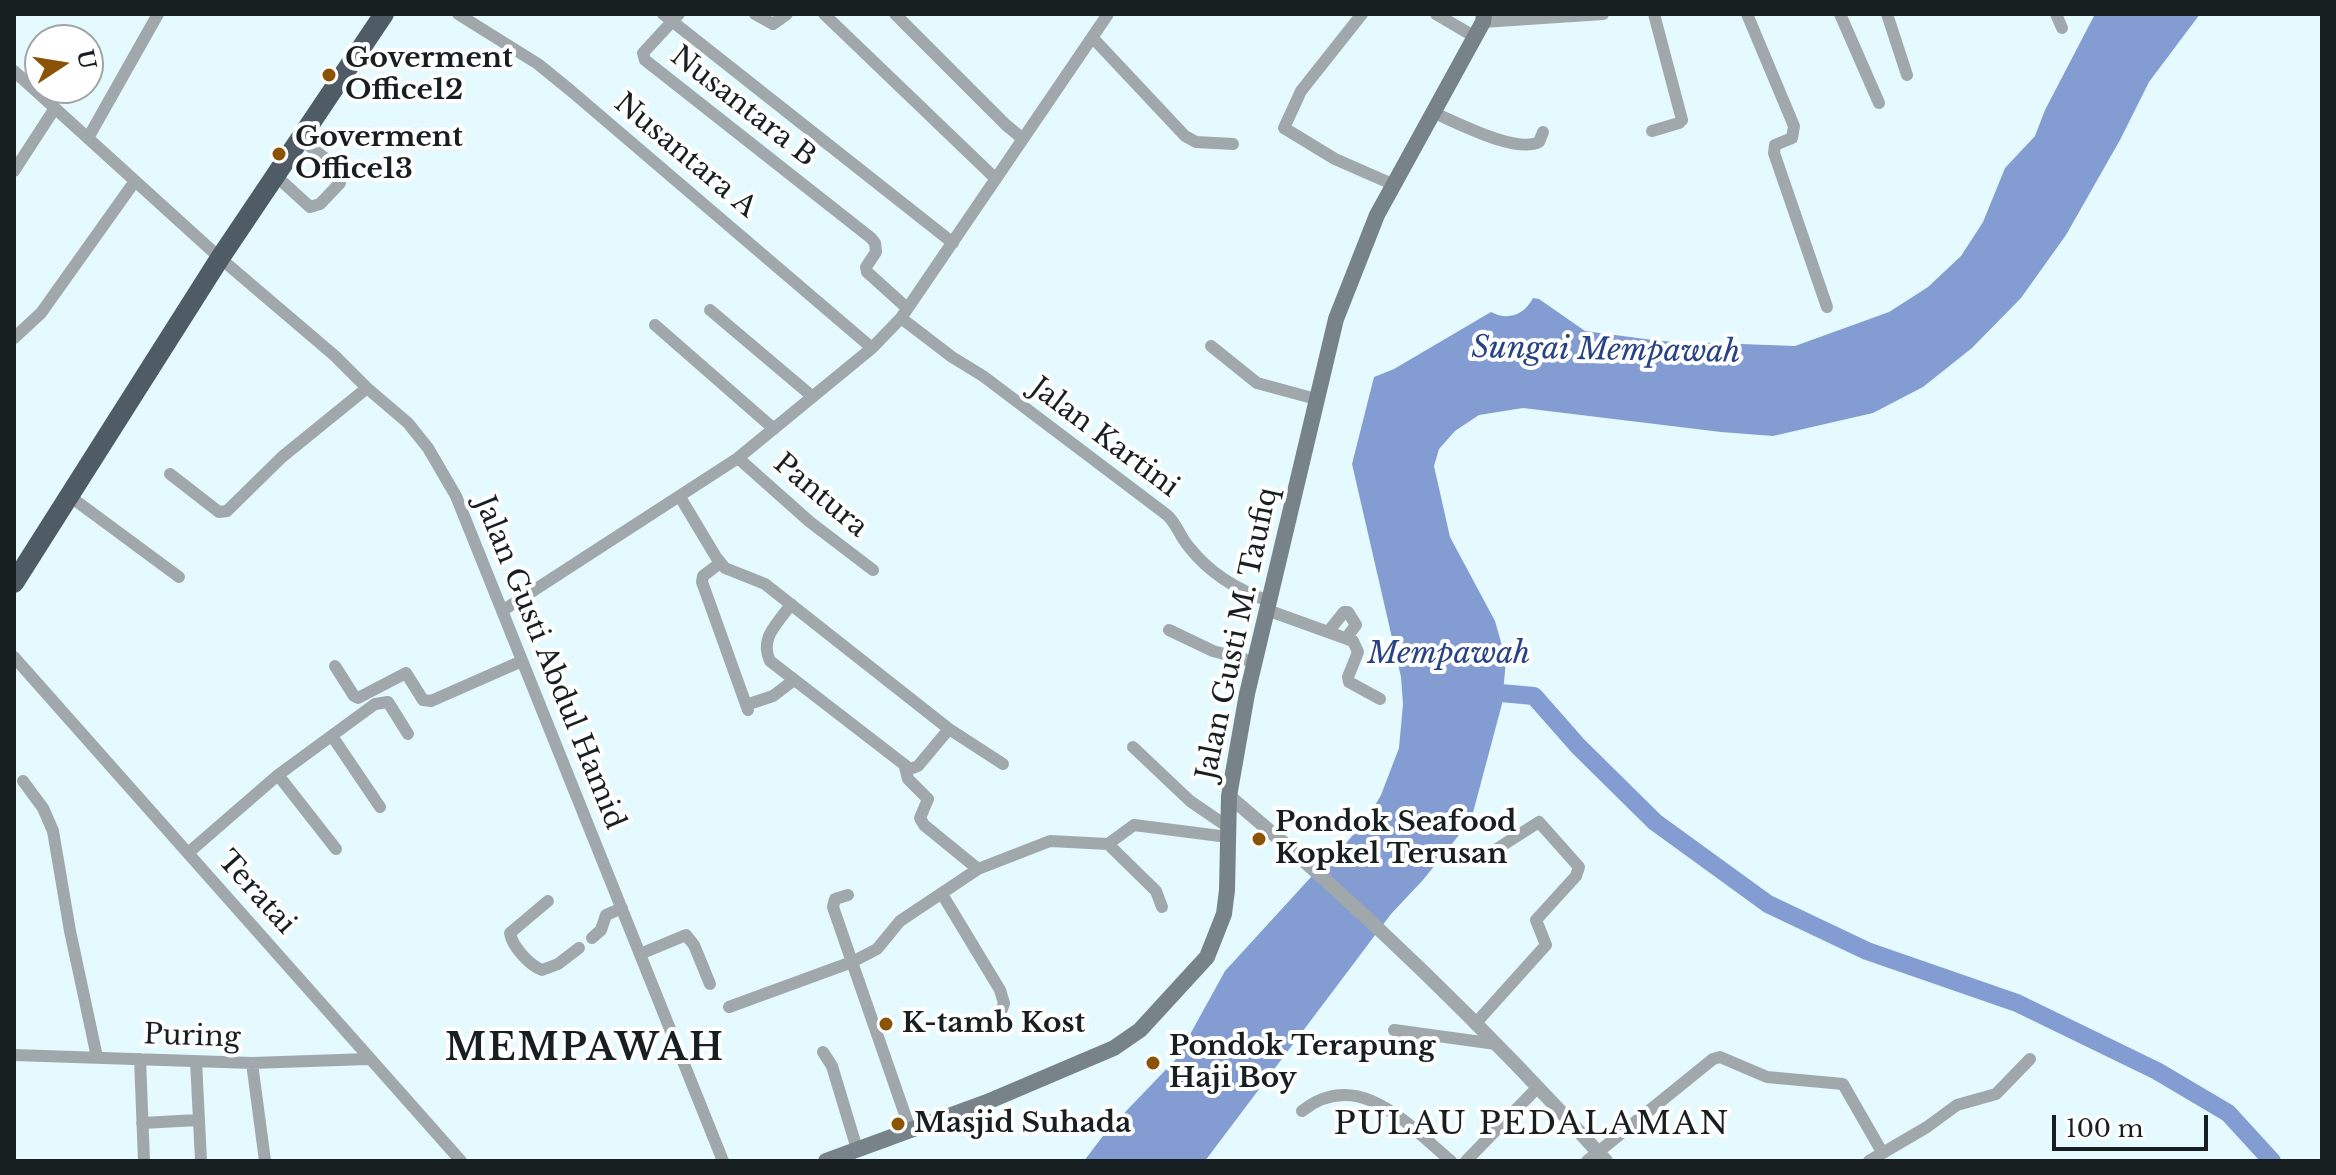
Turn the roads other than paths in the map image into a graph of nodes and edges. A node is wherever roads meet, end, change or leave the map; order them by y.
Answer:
1 (158, 14) edge
2 (384, 14) edge
3 (458, 14) edge
4 (755, 14) edge
5 (787, 14) edge
6 (824, 14) edge
7 (895, 14) edge
8 (1108, 14) edge
9 (1362, 14) edge
10 (1436, 14) edge
11 (1603, 14) edge
12 (1654, 14) edge
13 (1747, 14) edge
14 (1840, 14) edge
15 (1887, 14) edge
16 (2056, 14) edge
17 (671, 17) edge
18 (1481, 24) edge
19 (2062, 28) dead end
20 (1092, 37) junction
21 (14, 71) edge
22 (1907, 75) dead end
23 (1879, 103) dead end
24 (55, 108) junction
25 (1432, 112) junction
26 (1652, 131) dead end
27 (1543, 132) dead end
28 (88, 138) junction
29 (301, 139) junction
30 (1023, 139) junction
31 (1233, 144) dead end
32 (14, 171) edge
33 (276, 176) junction
34 (996, 179) junction
35 (135, 181) junction
36 (1392, 184) junction
37 (953, 243) junction
38 (220, 258) junction
39 (1827, 307) dead end
40 (710, 310) dead end
41 (904, 313) junction
42 (655, 325) dead end
43 (14, 338) edge
44 (1211, 346) dead end
45 (872, 348) junction
46 (367, 388) junction
47 (813, 397) junction
48 (1316, 399) junction
49 (774, 429) junction
50 (738, 458) junction
51 (170, 474) dead end
52 (68, 495) junction
53 (680, 497) junction
54 (720, 563) junction
55 (873, 570) dead end
56 (179, 577) dead end
57 (14, 583) edge
58 (791, 604) junction
59 (1268, 606) junction
60 (502, 611) junction
61 (1169, 630) dead end
62 (1328, 632) junction
63 (1347, 637) junction
64 (14, 657) edge
65 (522, 661) junction
66 (1255, 662) junction
67 (335, 666) dead end
68 (794, 680) junction
69 (1380, 699) dead end
70 (949, 729) junction
71 (408, 734) dead end
72 (332, 736) junction
73 (1133, 747) dead end
74 (1003, 764) dead end
75 (905, 767) junction
76 (278, 775) junction
77 (23, 781) dead end
78 (1229, 796) junction
79 (380, 807) dead end
80 (1228, 832) junction
81 (1108, 844) junction
82 (336, 849) dead end
83 (188, 853) junction
84 (1481, 859) dead end
85 (978, 869) junction
86 (942, 894) junction
87 (848, 895) dead end
88 (548, 901) dead end
89 (1162, 907) dead end
90 (622, 908) junction
91 (592, 938) dead end
92 (579, 948) dead end
93 (640, 954) junction
94 (852, 962) junction
95 (710, 984) dead end
96 (729, 1007) dead end
97 (1002, 1009) dead end
98 (1475, 1024) junction
99 (1394, 1030) dead end
100 (1496, 1044) junction
101 (823, 1052) dead end
102 (14, 1055) edge
103 (97, 1057) junction
104 (140, 1059) junction
105 (368, 1059) junction
106 (2030, 1059) dead end
107 (196, 1061) junction
108 (252, 1063) junction
109 (1537, 1088) junction
110 (1302, 1111) dead end
111 (198, 1120) junction
112 (142, 1123) junction
113 (910, 1129) junction
114 (863, 1152) edge
115 (1882, 1152) junction
116 (1597, 1158) edge
117 (144, 1161) edge
118 (201, 1161) edge
119 (265, 1161) edge
120 (461, 1161) edge
121 (723, 1161) edge
122 (826, 1161) edge
123 (1451, 1161) edge
124 (1466, 1161) edge
125 (1869, 1161) edge

1 - 28 street
2 - 29 highway
3 - 45 street, Nusantara A
4 - 5 street
6 - 34 street
7 - 30 street
8 - 20 street
9 - 36 street
10 - 18 street
11 - 18 street
12 - 26 street
13 - 39 street
14 - 23 street
15 - 22 street
16 - 19 street
17 - 37 street, Nusantara B
17 - 41 street, Nusantara B
18 - 25 main road, Jalan Gusti M. Taufiq
20 - 30 street
20 - 31 street
21 - 24 street, Jalan Gusti Abdul Hamid
24 - 28 street, Jalan Gusti Abdul Hamid
24 - 32 street
25 - 27 street
25 - 36 main road, Jalan Gusti M. Taufiq
28 - 35 street, Jalan Gusti Abdul Hamid
29 - 33 highway
29 - 33 street
30 - 34 street
33 - 38 highway
34 - 37 street
35 - 38 street, Jalan Gusti Abdul Hamid
35 - 43 street
36 - 48 main road, Jalan Gusti M. Taufiq
37 - 41 street
38 - 46 street, Jalan Gusti Abdul Hamid
38 - 52 highway
40 - 47 street
41 - 45 street
41 - 59 street, Jalan Kartini
42 - 49 street
44 - 48 street
45 - 47 street
46 - 51 street
46 - 60 street, Jalan Gusti Abdul Hamid
47 - 49 street
48 - 59 main road, Jalan Gusti M. Taufiq
49 - 50 street
50 - 53 street
50 - 55 street, Pantura
52 - 56 street
52 - 57 highway
53 - 54 street
53 - 60 street
54 - 58 street
54 - 68 street
58 - 68 street
58 - 70 street
59 - 62 street, Jalan Kartini
59 - 66 main road, Jalan Gusti M. Taufiq
60 - 65 street, Jalan Gusti Abdul Hamid
61 - 66 street
62 - 63 street, Jalan Kartini
62 - 63 street
63 - 69 street
64 - 83 street, Teratai
65 - 67 street
65 - 90 street, Jalan Gusti Abdul Hamid
66 - 78 main road, Jalan Gusti M. Taufiq
68 - 75 street
70 - 74 street
70 - 75 street
71 - 72 street
72 - 76 street
72 - 79 street
73 - 80 street
75 - 85 street
76 - 82 street
76 - 83 street
77 - 103 street
78 - 80 main road, Jalan Gusti M. Taufiq
78 - 98 street
80 - 81 street
80 - 113 main road, Jalan Gusti M. Taufiq
81 - 85 street
81 - 89 street
83 - 105 street, Teratai
84 - 98 street
85 - 86 street
86 - 94 street
86 - 97 street
87 - 94 street
88 - 92 street
90 - 91 street
90 - 93 street, Jalan Gusti Abdul Hamid
93 - 95 street
93 - 121 street, Jalan Gusti Abdul Hamid
94 - 96 street
94 - 113 street
98 - 100 street
99 - 100 street
100 - 109 street
101 - 114 street
102 - 103 street, Puring
103 - 104 street, Puring
104 - 107 street, Puring
104 - 112 street
105 - 108 street, Puring
105 - 120 street, Teratai
106 - 115 street
107 - 108 street, Puring
107 - 111 street
108 - 119 street
109 - 116 street
109 - 124 street
110 - 123 street
111 - 112 street
111 - 118 street
112 - 117 street
113 - 114 main road, Jalan Gusti M. Taufiq
114 - 122 main road, Jalan Gusti M. Taufiq
115 - 116 street
115 - 125 street

